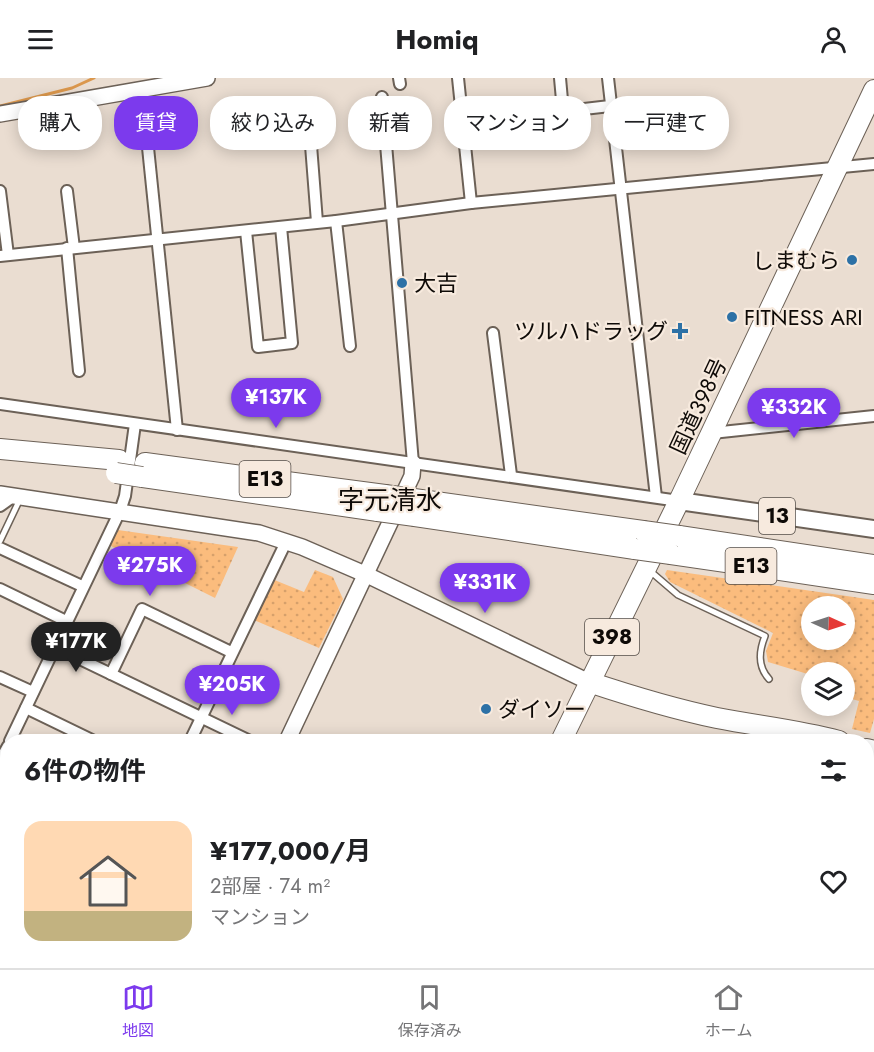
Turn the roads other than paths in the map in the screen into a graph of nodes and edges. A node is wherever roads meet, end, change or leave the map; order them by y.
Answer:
1 (207, 78) edge
2 (458, 78) edge
3 (560, 78) edge
4 (608, 78) edge
5 (142, 89) junction
6 (874, 90) edge
7 (460, 96) edge
8 (562, 96) edge
9 (609, 96) edge
10 (0, 114) edge
11 (311, 150) edge
12 (387, 150) edge
13 (466, 150) edge
14 (615, 150) edge
15 (874, 164) edge
16 (837, 168) junction
17 (620, 189) junction
18 (0, 191) edge
19 (67, 191) dead end
20 (471, 203) junction
21 (392, 212) junction
22 (336, 221) junction
23 (317, 222) junction
24 (280, 227) junction
25 (246, 231) junction
26 (158, 239) junction
27 (70, 248) junction
28 (4, 255) edge
29 (493, 333) dead end
30 (350, 346) dead end
31 (79, 371) dead end
32 (0, 404) edge
33 (874, 416) edge
34 (135, 424) junction
35 (177, 430) junction
36 (712, 433) junction
37 (0, 449) edge
38 (0, 455) edge
39 (414, 463) junction
40 (117, 467) junction
41 (511, 476) junction
42 (12, 496) edge
43 (656, 497) junction
44 (679, 501) junction
45 (0, 506) edge
46 (120, 511) junction
47 (874, 529) edge
48 (0, 541) edge
49 (286, 542) junction
50 (675, 545) junction
51 (0, 548) edge
52 (869, 563) edge
53 (647, 568) junction
54 (367, 575) junction
55 (831, 578) junction
56 (874, 584) edge
57 (82, 586) junction
58 (0, 589) edge
59 (874, 592) edge
60 (66, 621) junction
61 (55, 647) junction
62 (231, 652) junction
63 (111, 674) junction
64 (0, 677) edge
65 (769, 679) dead end
66 (589, 682) junction
67 (33, 692) junction
68 (26, 708) junction
69 (201, 717) junction
70 (717, 718) junction
71 (13, 734) edge
72 (80, 734) edge
73 (193, 734) edge
74 (236, 734) edge
75 (290, 734) edge
76 (564, 734) edge
77 (764, 734) edge
78 (815, 734) edge

1 - 5 street
2 - 7 street
3 - 8 street
4 - 9 street
5 - 10 street
5 - 26 street
6 - 16 highway, 国道398号 / 398
11 - 23 street
12 - 21 street
13 - 20 street
14 - 17 street
15 - 16 street
16 - 17 street
16 - 36 highway, 国道398号 / 398
17 - 20 street
17 - 43 street
18 - 28 street
19 - 27 street
20 - 21 street
21 - 22 street
21 - 39 street
22 - 23 street
22 - 30 street
23 - 24 street
24 - 25 street
24 - 25 street
25 - 26 street
26 - 27 street
26 - 35 street
27 - 28 street
27 - 31 street
29 - 41 street
32 - 34 street
33 - 36 street
34 - 35 street
34 - 46 street
35 - 39 street
36 - 44 highway, 国道398号 / 398
37 - 40 highway, E13
38 - 40 highway, E13
39 - 41 street
39 - 54 street
40 - 50 highway, E13, bridge
41 - 43 street
42 - 45 street
42 - 46 street
42 - 48 lane
43 - 44 street
44 - 47 main road, 13
44 - 53 highway, 国道398号 / 398
46 - 49 street
46 - 57 street
49 - 54 street
49 - 62 street
50 - 52 highway, E13
50 - 55 highway, E13
51 - 57 street
53 - 65 lane
53 - 66 highway, 国道398号 / 398
54 - 66 street
54 - 75 street
55 - 56 highway, E13
55 - 59 highway
57 - 60 street
58 - 60 street
60 - 61 street
61 - 63 street
61 - 67 street
62 - 63 street
62 - 69 street
63 - 69 street
64 - 67 street
66 - 70 highway
66 - 76 highway, 国道398号 / 398
67 - 68 street
68 - 71 street
68 - 72 street
69 - 73 street
69 - 74 street
70 - 77 highway
70 - 78 highway

